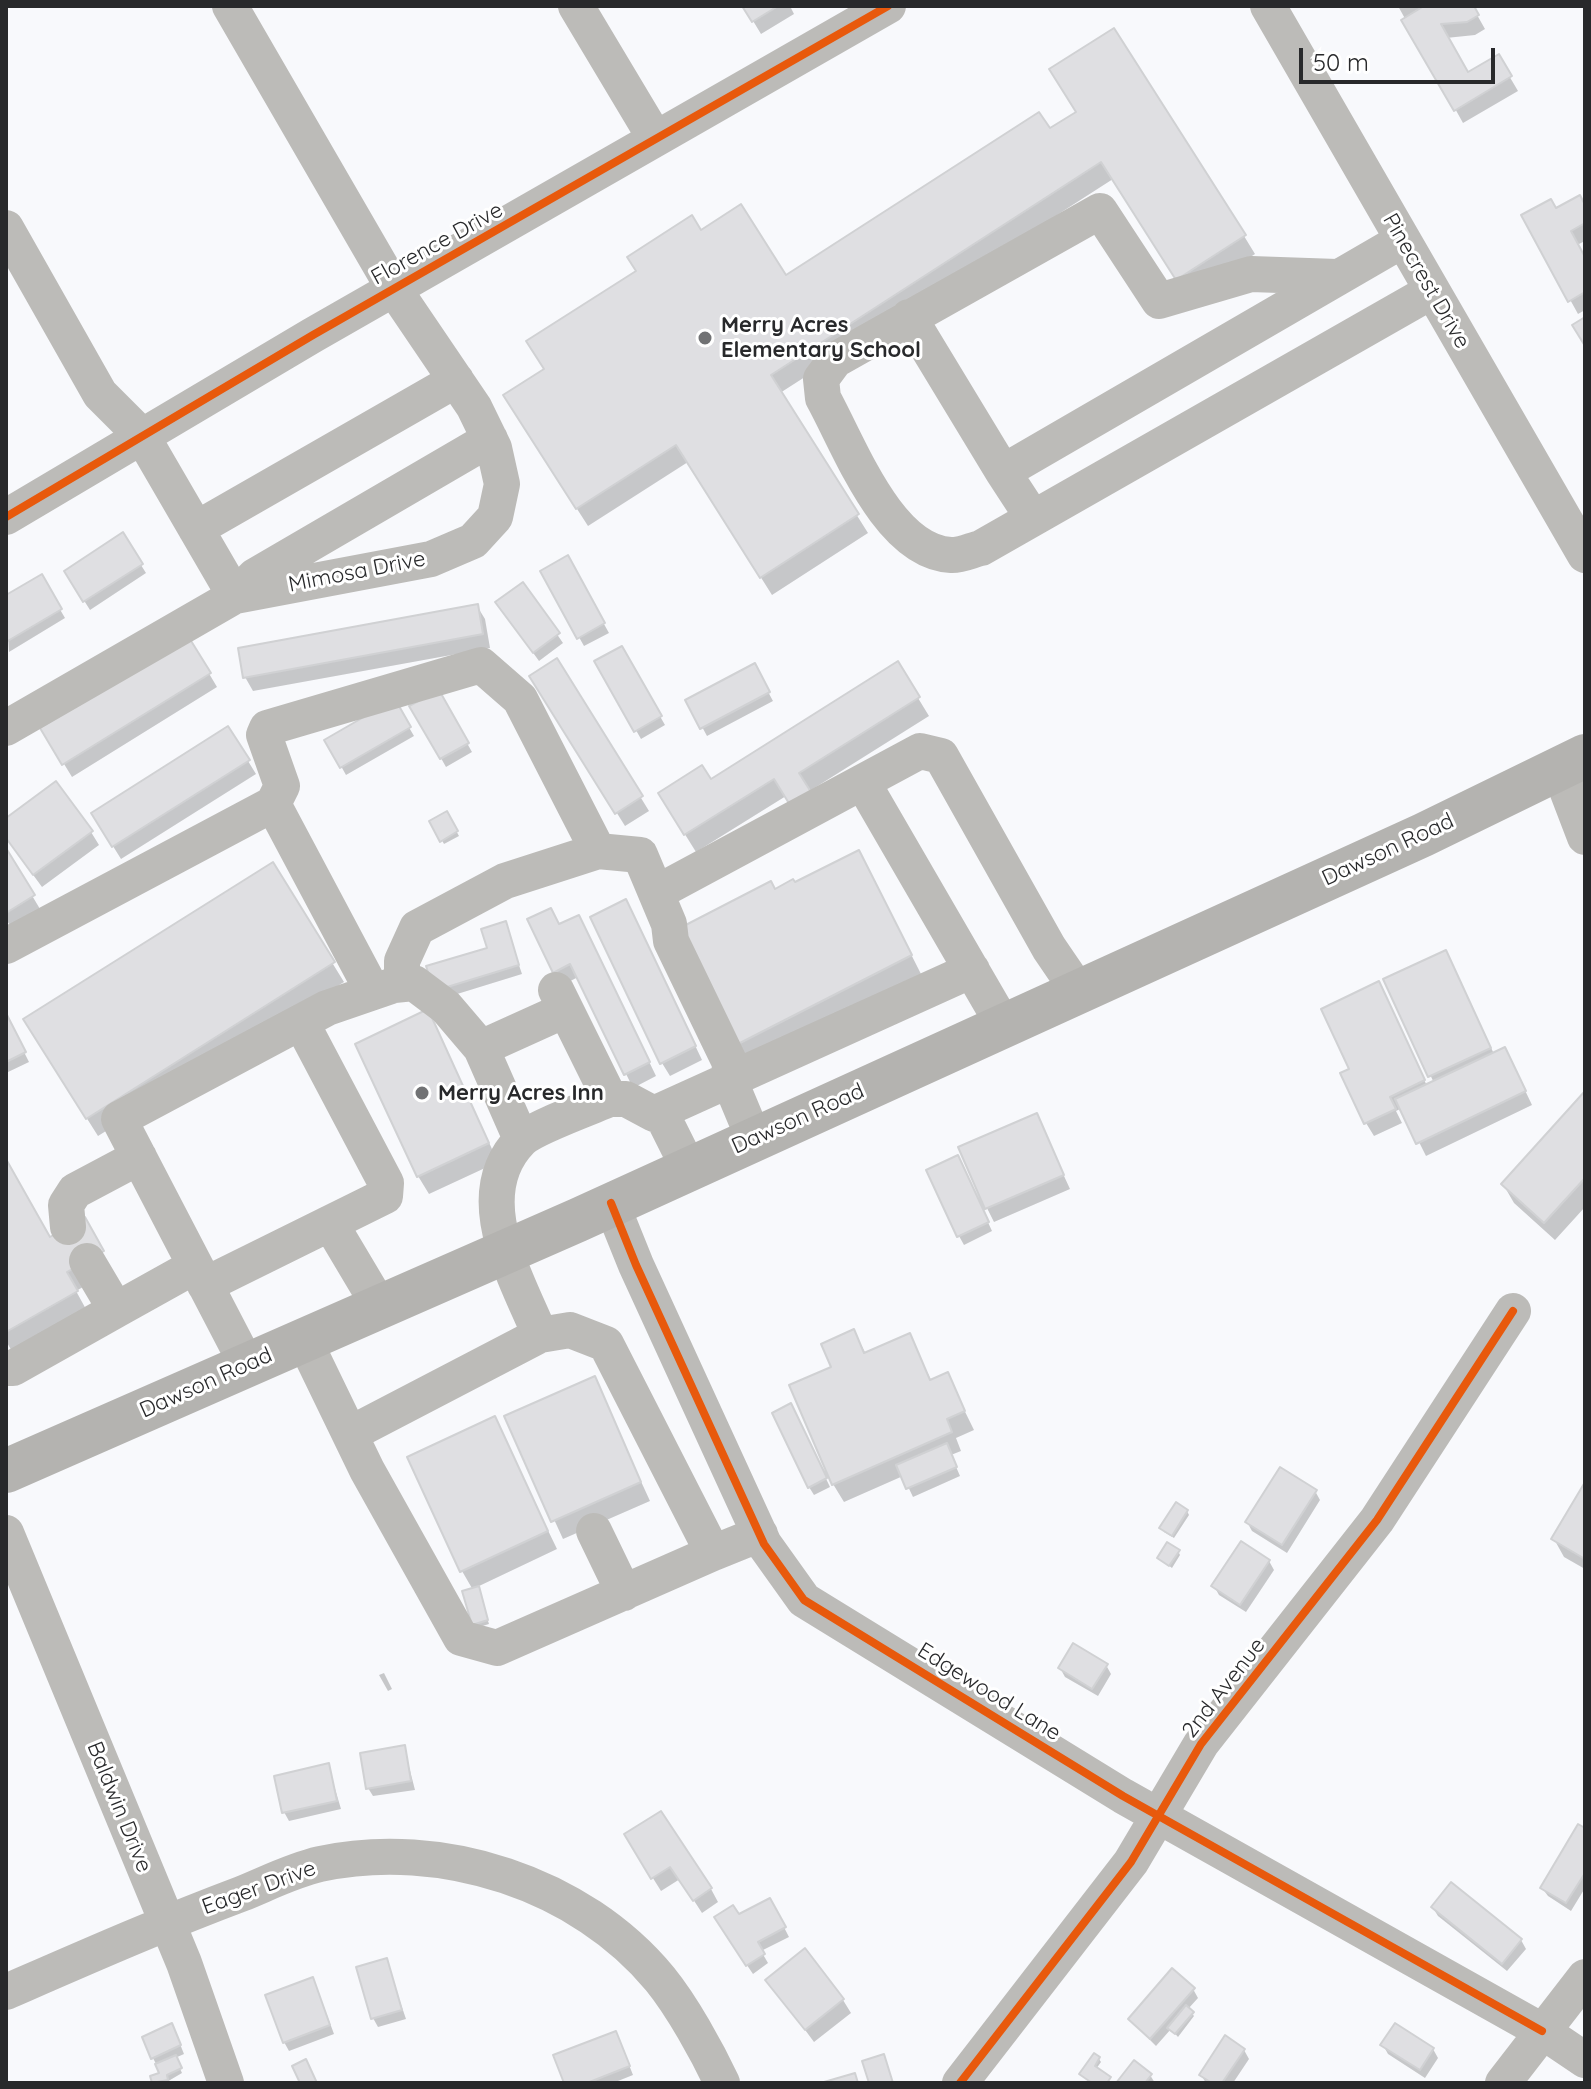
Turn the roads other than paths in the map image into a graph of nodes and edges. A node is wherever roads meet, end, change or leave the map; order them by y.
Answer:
1 (230, 6) edge
2 (576, 6) edge
3 (888, 6) edge
4 (1268, 6) edge
5 (655, 138) junction
6 (6, 228) edge
7 (1403, 240) junction
8 (1337, 277) junction
9 (394, 289) junction
10 (1432, 291) junction
11 (909, 317) junction
12 (456, 380) junction
13 (142, 436) junction
14 (490, 439) junction
15 (1003, 472) junction
16 (6, 517) edge
17 (1033, 518) junction
18 (196, 529) junction
19 (1585, 555) edge
20 (235, 596) junction
21 (6, 728) edge
22 (1572, 762) edge
23 (863, 783) junction
24 (273, 804) junction
25 (1585, 837) edge
26 (598, 851) junction
27 (656, 893) junction
28 (6, 946) edge
29 (972, 970) junction
30 (388, 988) junction
31 (1079, 992) junction
32 (302, 1024) junction
33 (1004, 1026) junction
34 (481, 1048) junction
35 (729, 1079) junction
36 (610, 1099) junction
37 (660, 1111) junction
38 (521, 1139) junction
39 (754, 1139) junction
40 (139, 1157) junction
41 (689, 1169) junction
42 (611, 1203) junction
43 (330, 1223) junction
44 (68, 1227) dead end
45 (506, 1253) junction
46 (87, 1261) dead end
47 (200, 1276) junction
48 (380, 1307) junction
49 (116, 1310) junction
50 (1513, 1311) dead end
51 (540, 1335) junction
52 (304, 1340) junction
53 (247, 1365) junction
54 (6, 1368) edge
55 (350, 1434) junction
56 (6, 1471) edge
57 (594, 1531) dead end
58 (6, 1533) edge
59 (760, 1534) junction
60 (713, 1553) junction
61 (624, 1593) junction
62 (1160, 1817) junction
63 (165, 1923) junction
64 (1585, 1977) edge
65 (6, 1992) edge
66 (1542, 2031) junction
67 (1585, 2060) edge
68 (226, 2083) edge
69 (722, 2083) edge
70 (960, 2083) edge
71 (1503, 2083) edge

1 - 9 street, Mimosa Drive
2 - 5 street
3 - 5 street, Florence Drive
4 - 7 street, Pinecrest Drive
5 - 9 street, Florence Drive
6 - 13 street
7 - 8 street
7 - 10 street, Pinecrest Drive
8 - 11 street
8 - 15 street
9 - 12 street, Mimosa Drive
9 - 13 street, Florence Drive
10 - 17 street
10 - 19 street, Pinecrest Drive
11 - 15 street
11 - 17 street
12 - 14 street, Mimosa Drive
12 - 18 street
13 - 16 street, Florence Drive
13 - 18 street
14 - 20 street
14 - 20 street, Mimosa Drive
15 - 17 street
18 - 20 street
20 - 21 street, Mimosa Drive
22 - 25 street
22 - 31 main road, Dawson Road
23 - 27 street
23 - 29 street
23 - 31 street
24 - 26 street
24 - 28 street
24 - 30 street
26 - 27 street
26 - 30 street
27 - 35 street
29 - 33 street
29 - 35 street
30 - 32 street
30 - 34 street
31 - 33 main road, Dawson Road
32 - 40 street
32 - 43 street
33 - 39 main road, Dawson Road
34 - 36 street
34 - 38 street
35 - 37 street
35 - 39 street
36 - 37 street
36 - 38 street
37 - 41 street
38 - 45 street
39 - 41 main road, Dawson Road
40 - 44 street
40 - 47 street
41 - 42 main road, Dawson Road
42 - 45 main road, Dawson Road
42 - 59 street, Edgewood Lane
43 - 47 street
43 - 48 street
45 - 48 main road, Dawson Road
45 - 51 street
46 - 49 street
47 - 49 street
47 - 53 street
48 - 52 main road, Dawson Road
49 - 54 street
50 - 62 street, 2nd Avenue
51 - 55 street
51 - 60 street
52 - 53 main road, Dawson Road
52 - 55 street
53 - 56 main road, Dawson Road
55 - 61 street
57 - 61 street
58 - 63 street, Baldwin Drive
59 - 60 street
59 - 62 street, Edgewood Lane
60 - 61 street
62 - 66 street, Edgewood Lane
62 - 70 street, 2nd Avenue
63 - 65 street, Eager Drive
63 - 68 street, Baldwin Drive
63 - 69 street, Eager Drive
64 - 66 street
66 - 67 street, Edgewood Lane
66 - 71 street

